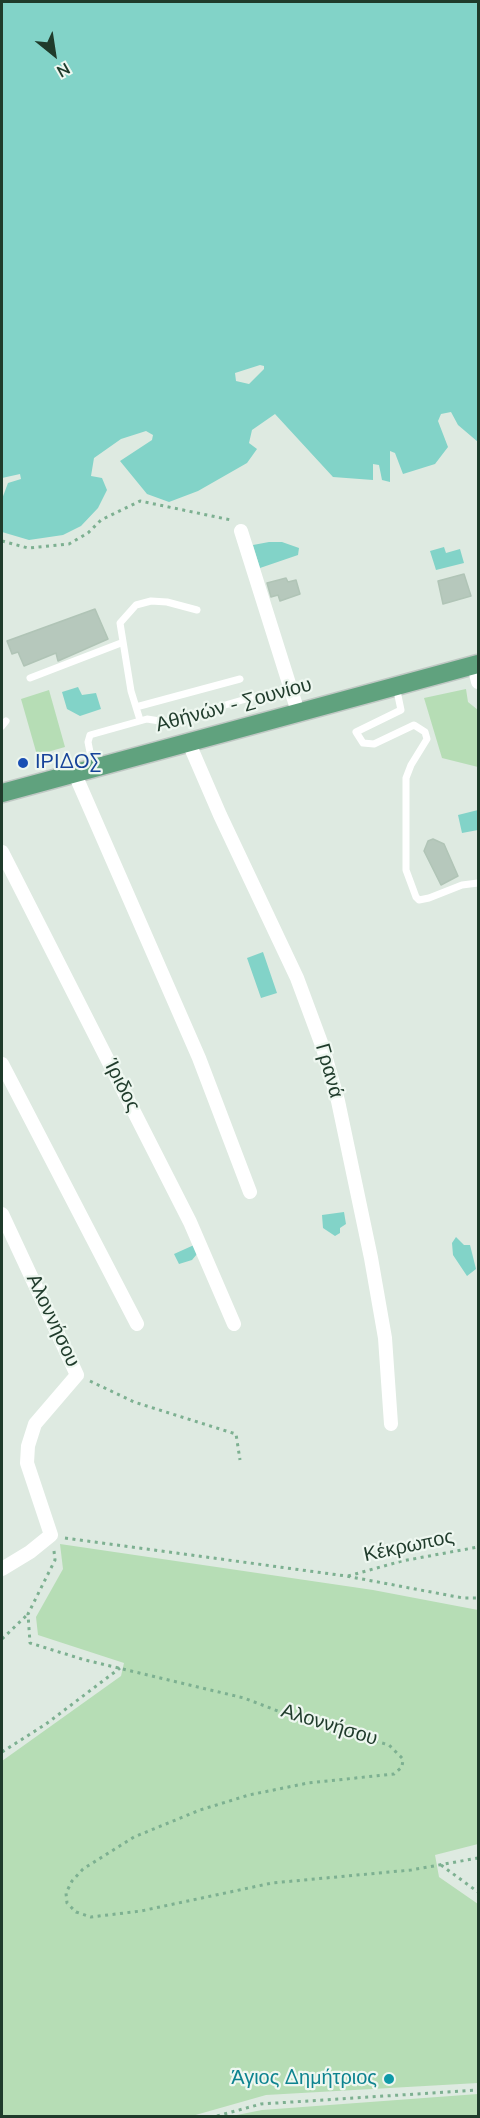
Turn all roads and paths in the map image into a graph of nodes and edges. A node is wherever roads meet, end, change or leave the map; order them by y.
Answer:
1 (242, 531) joint
2 (2, 541) edge
3 (197, 610) dead end
4 (121, 643) junction
5 (477, 670) edge
6 (30, 678) dead end
7 (240, 679) dead end
8 (396, 686) junction
9 (260, 695) dead end
10 (136, 706) junction
11 (298, 712) junction
12 (140, 720) junction
13 (188, 741) junction
14 (93, 767) junction
15 (74, 772) junction
16 (2, 793) edge
17 (2, 852) edge
18 (478, 883) edge
19 (2, 1064) edge
20 (250, 1192) dead end
21 (2, 1214) edge
22 (137, 1324) dead end
23 (234, 1324) dead end
24 (77, 1375) junction
25 (391, 1424) dead end
26 (240, 1460) dead end
27 (51, 1535) junction
28 (478, 1547) edge
29 (2, 1569) edge
30 (346, 1576) junction
31 (478, 1598) edge
32 (28, 1614) junction
33 (2, 1639) edge
34 (120, 1668) junction
35 (2, 1752) edge
36 (478, 1858) edge
37 (441, 1865) junction
38 (478, 1892) edge
39 (478, 2090) edge
40 (217, 2116) edge

1 - 2 path
1 - 11 street
3 - 4 lane
4 - 6 lane
4 - 10 lane
5 - 8 main road, Αθήνών - Σουνίου
7 - 10 lane
8 - 11 main road, Αθήνών - Σουνίου
8 - 18 lane
9 - 12 lane
10 - 12 lane
11 - 13 main road, Αθήνών - Σουνίου
12 - 14 lane
13 - 14 main road, Αθήνών - Σουνίου
13 - 25 street, Γρανά
14 - 15 main road, Αθήνών - Σουνίου
15 - 16 main road, Αθήνών - Σουνίου
15 - 20 street
17 - 23 street, Ίριδος
19 - 22 street
21 - 24 street, Αλοννήσου
24 - 26 path
24 - 27 street, Αλοννήσου
27 - 29 street
27 - 30 path
27 - 32 path
28 - 30 path, Κέκρωπος
30 - 31 path
32 - 33 path
32 - 34 path, Αλοννήσου
34 - 35 path
34 - 37 path, Αλοννήσου
36 - 37 path, Αλοννήσου
37 - 38 path
39 - 40 path

